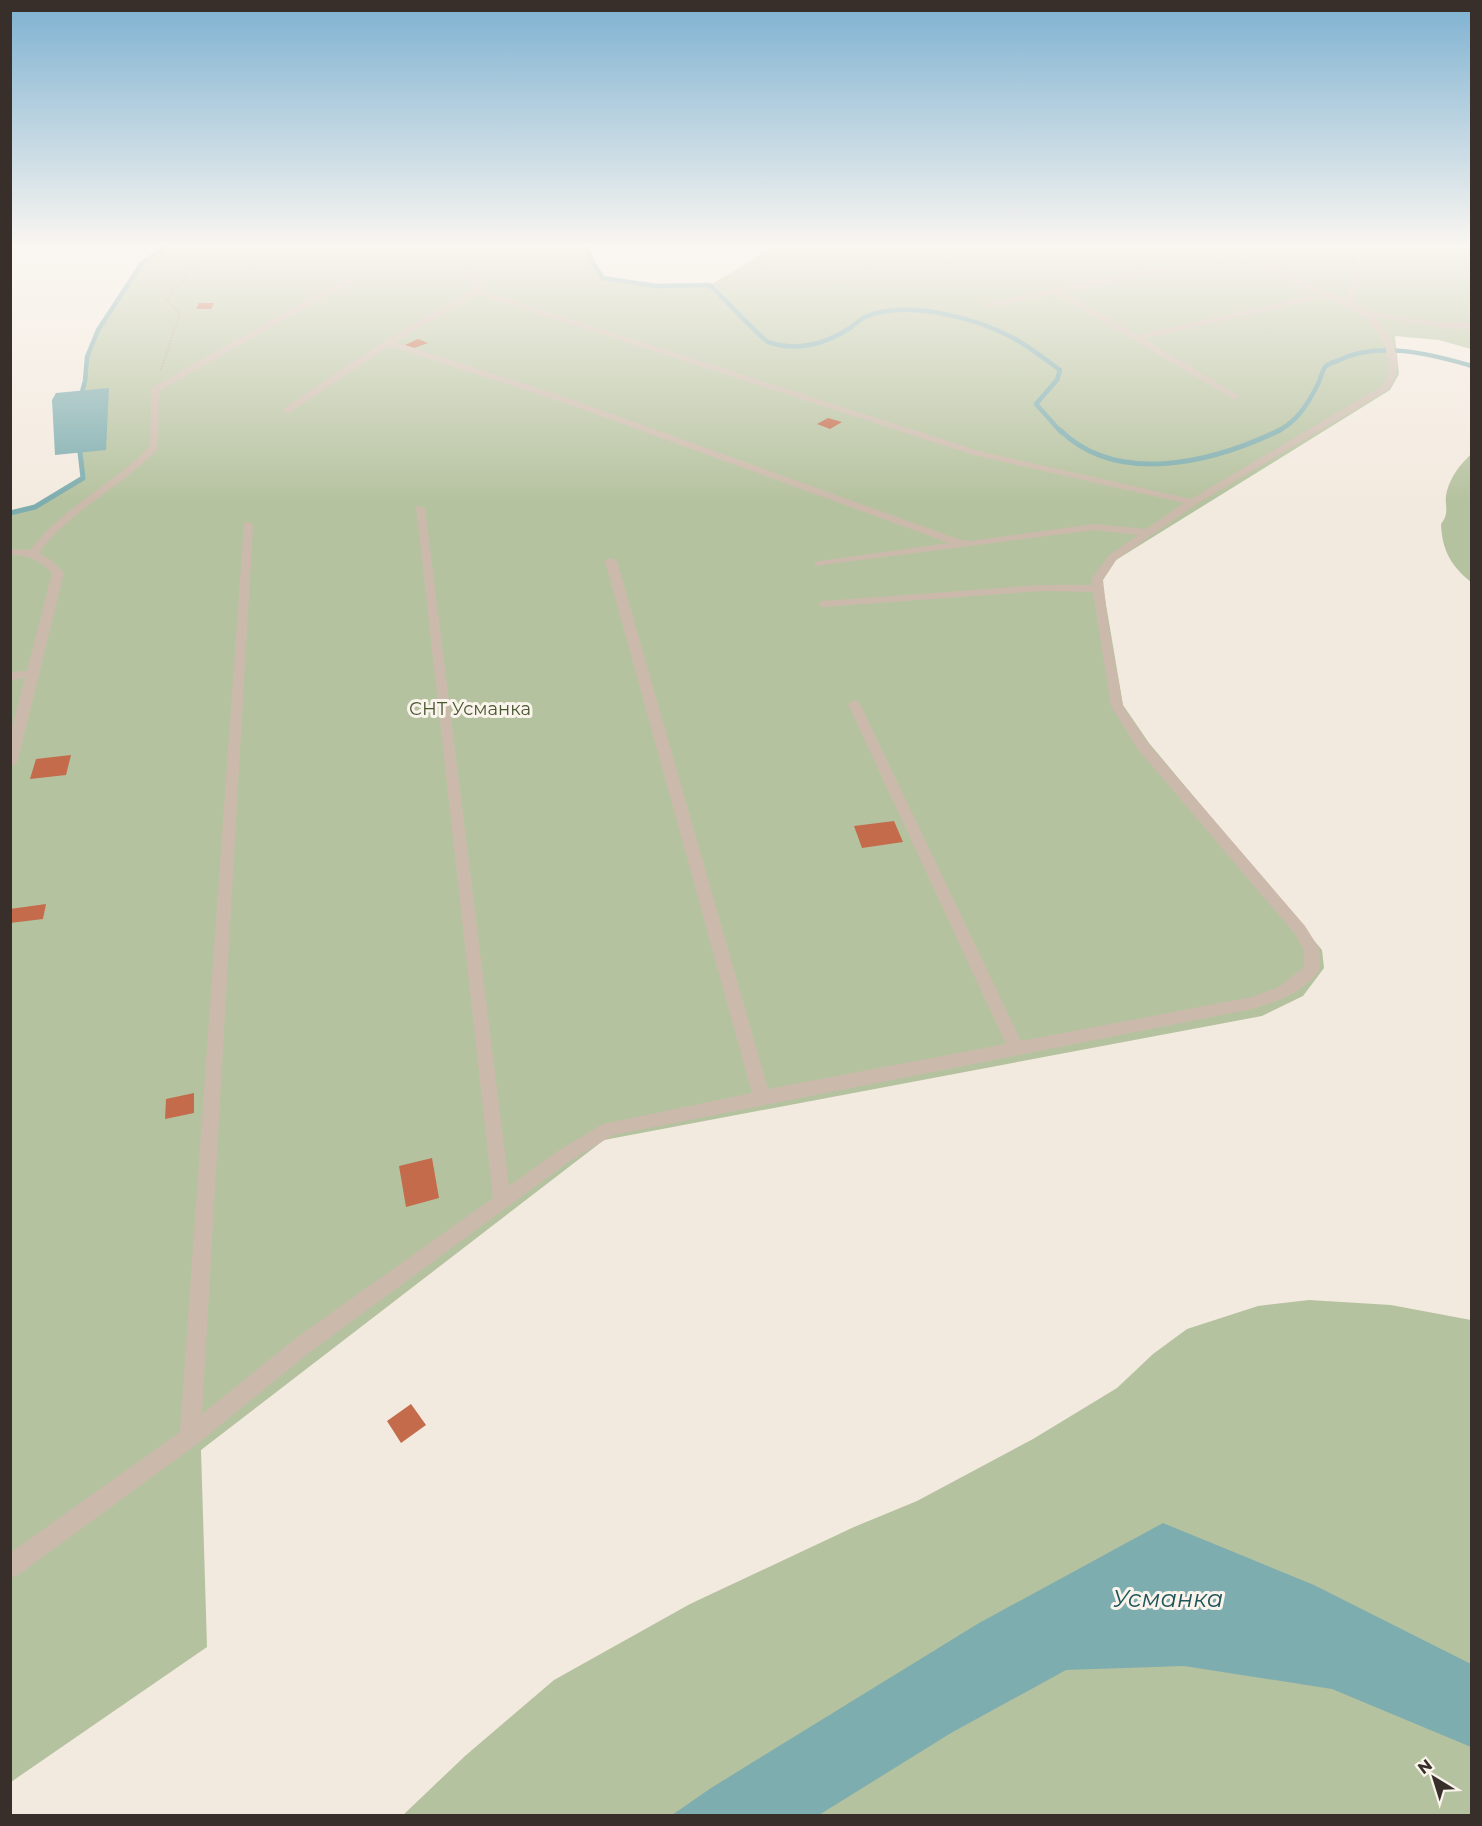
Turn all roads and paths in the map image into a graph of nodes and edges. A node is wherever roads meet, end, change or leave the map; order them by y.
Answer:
1 (174, 332) edge
2 (256, 332) edge
3 (406, 332) edge
4 (600, 332) edge
5 (1127, 332) edge
6 (1162, 332) edge
7 (1381, 332) edge
8 (1137, 338) junction
9 (389, 343) junction
10 (154, 390) junction
11 (1235, 397) dead end
12 (286, 411) dead end
13 (1193, 502) junction
14 (420, 508) dead end
15 (248, 525) dead end
16 (1151, 532) junction
17 (970, 544) junction
18 (10, 552) edge
19 (32, 555) junction
20 (611, 561) dead end
21 (819, 564) dead end
22 (1098, 589) junction
23 (823, 604) dead end
24 (32, 674) junction
25 (10, 676) edge
26 (854, 704) dead end
27 (10, 763) edge
28 (1016, 1048) junction
29 (762, 1097) junction
30 (502, 1201) junction
31 (190, 1437) junction
32 (10, 1567) edge

1 - 10 path
2 - 10 street
3 - 9 street
4 - 13 street
5 - 8 street
6 - 8 street
7 - 13 street
8 - 11 street
9 - 12 street
9 - 17 street
10 - 19 street
13 - 16 street
14 - 30 street
15 - 31 street
16 - 17 street
16 - 22 street
17 - 21 street
18 - 19 street
19 - 24 street
20 - 29 street
22 - 23 street
22 - 28 street
24 - 25 street
24 - 27 street
26 - 28 street
28 - 29 street
29 - 30 street
30 - 31 street
31 - 32 street

